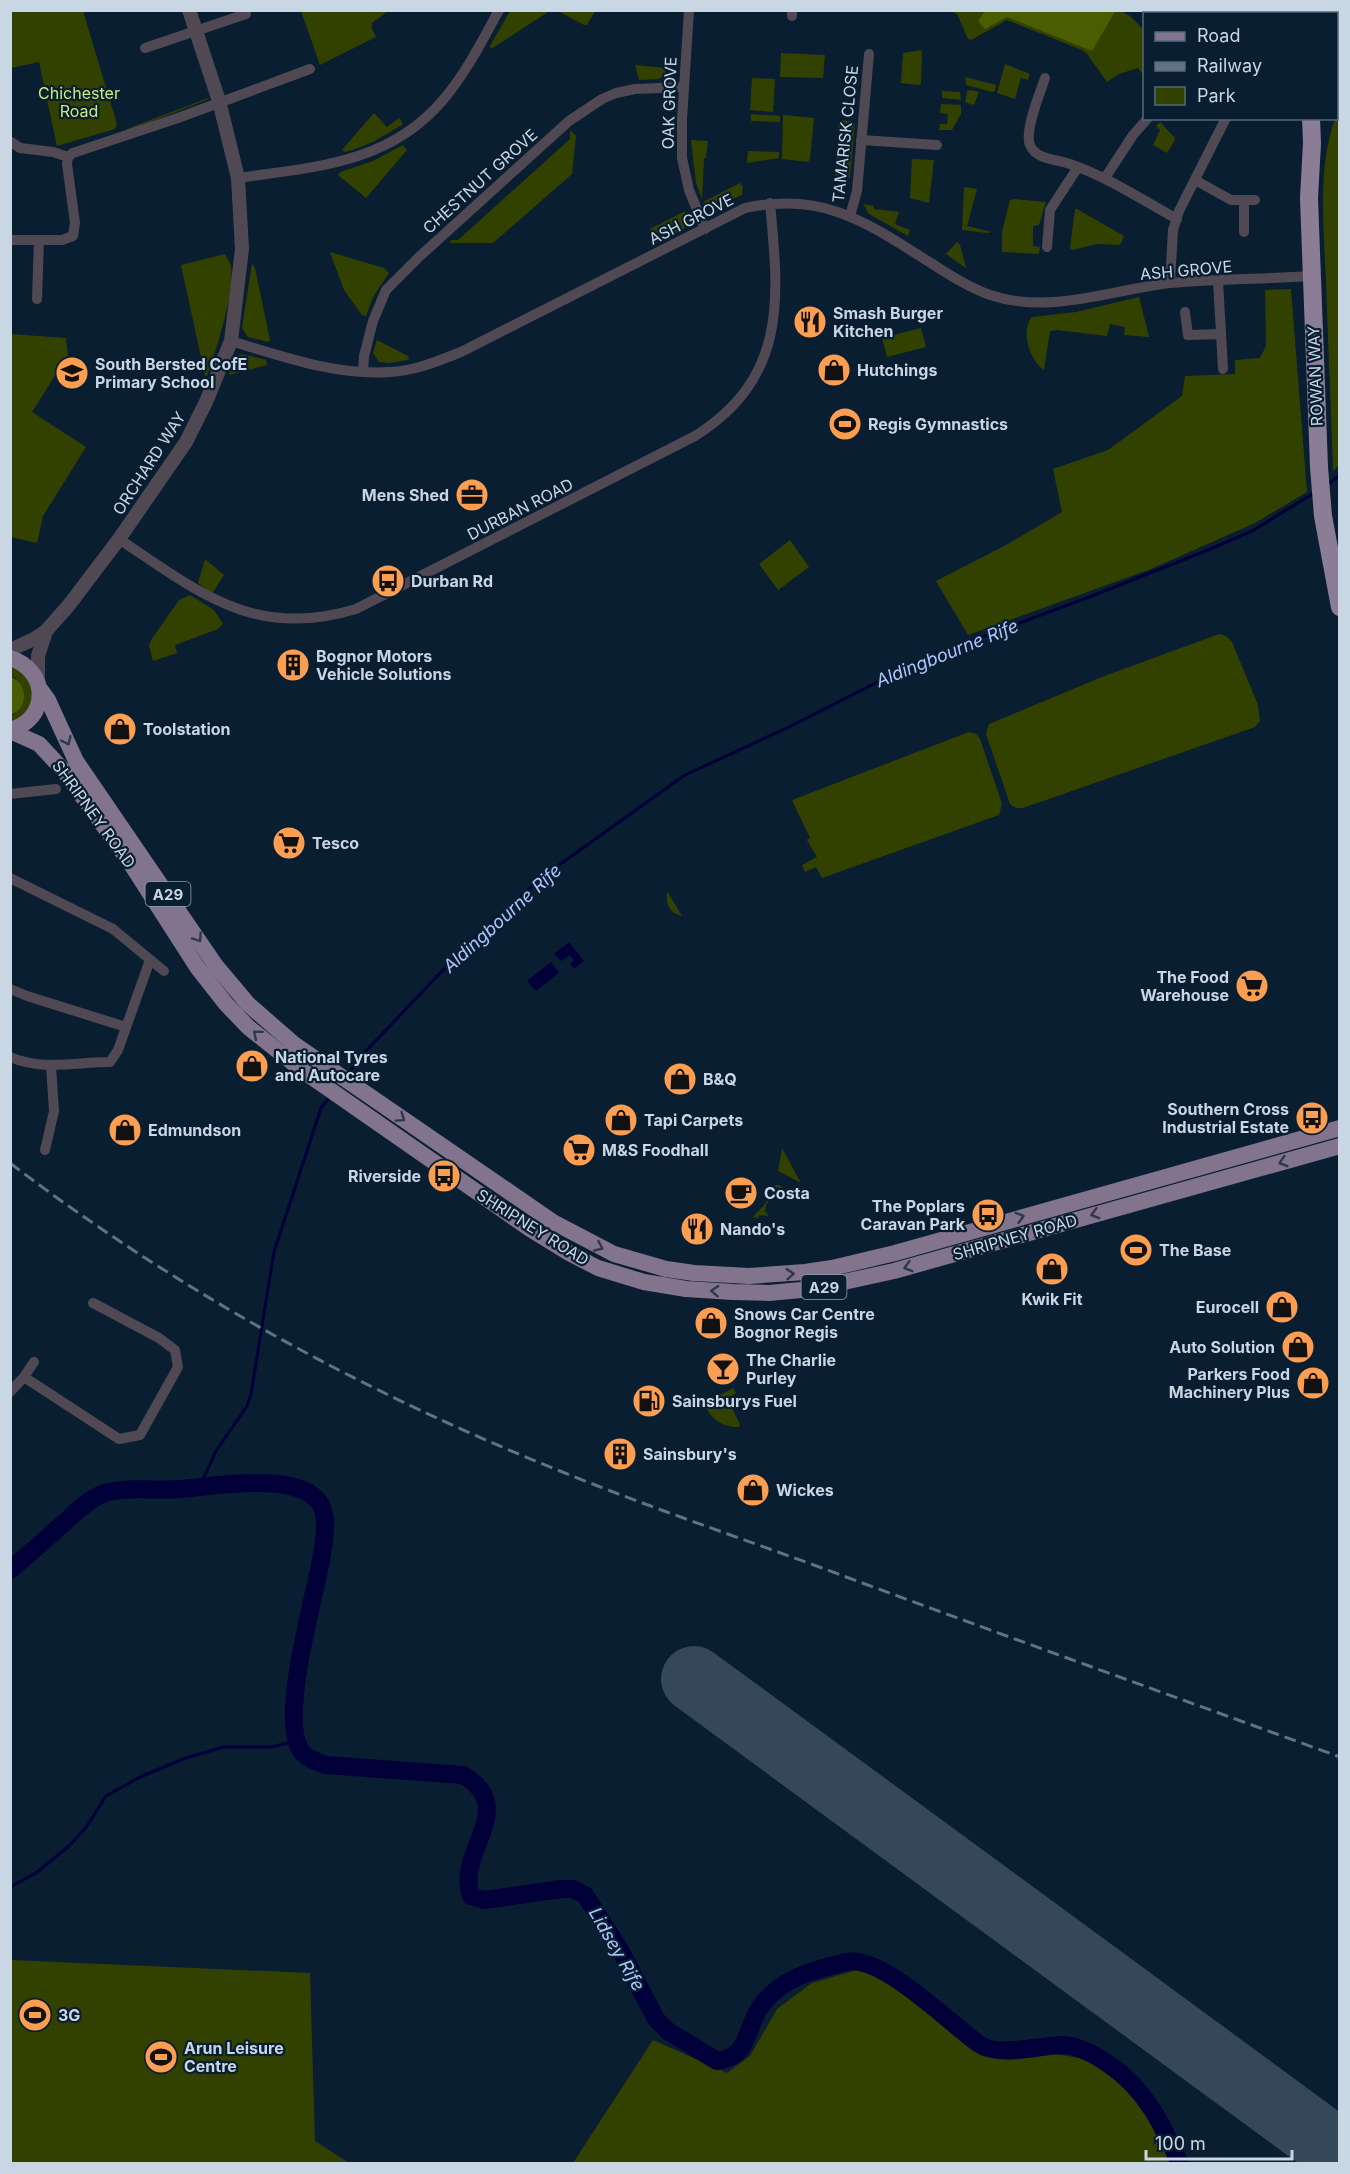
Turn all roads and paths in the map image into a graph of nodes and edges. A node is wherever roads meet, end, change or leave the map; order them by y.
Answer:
1 (189, 10) edge
2 (499, 10) edge
3 (688, 10) edge
4 (246, 14) dead end
5 (196, 31) junction
6 (145, 48) dead end
7 (868, 54) dead end
8 (310, 69) dead end
9 (1045, 78) dead end
10 (684, 87) junction
11 (219, 101) junction
12 (1146, 120) edge
13 (1225, 120) edge
14 (1311, 120) edge
15 (1321, 120) edge
16 (861, 140) junction
17 (10, 142) edge
18 (1312, 143) junction
19 (938, 145) dead end
20 (68, 157) junction
21 (1078, 167) junction
22 (238, 178) junction
23 (1105, 178) junction
24 (1196, 180) junction
25 (771, 203) junction
26 (850, 216) junction
27 (1177, 219) junction
28 (705, 229) junction
29 (1244, 231) dead end
30 (10, 240) edge
31 (39, 240) junction
32 (1047, 247) dead end
33 (1311, 276) junction
34 (1218, 281) junction
35 (1170, 284) junction
36 (36, 299) dead end
37 (1185, 312) dead end
38 (1221, 334) junction
39 (231, 341) junction
40 (1223, 369) dead end
41 (363, 372) junction
42 (119, 539) junction
43 (1340, 607) edge
44 (46, 631) junction
45 (10, 650) edge
46 (10, 658) edge
47 (39, 685) junction
48 (10, 731) edge
49 (56, 789) dead end
50 (10, 794) edge
51 (10, 878) edge
52 (150, 960) junction
53 (164, 971) dead end
54 (10, 989) edge
55 (126, 1027) junction
56 (10, 1057) edge
57 (51, 1066) junction
58 (1340, 1128) edge
59 (1340, 1146) edge
60 (45, 1150) dead end
61 (93, 1303) dead end
62 (34, 1362) dead end
63 (24, 1377) junction
64 (10, 1392) edge

1 - 5 street, ORCHARD WAY
2 - 22 street
3 - 10 street, OAK GROVE
4 - 5 street
5 - 6 street
5 - 11 street, ORCHARD WAY
7 - 16 street, TAMARISK CLOSE
8 - 11 street
9 - 21 street
10 - 28 street, OAK GROVE
10 - 41 street, CHESTNUT GROVE
11 - 20 street
11 - 22 street, ORCHARD WAY
12 - 23 street
13 - 24 street
14 - 18 highway, ROWAN WAY
15 - 18 highway, ROWAN WAY
16 - 19 street
16 - 26 street, TAMARISK CLOSE
17 - 20 street
18 - 33 highway, ROWAN WAY
20 - 31 street
21 - 23 street
21 - 32 street
22 - 39 street, ORCHARD WAY
23 - 27 street
24 - 27 street
24 - 29 street
25 - 26 street, ASH GROVE
25 - 28 street, ASH GROVE
25 - 42 street, DURBAN ROAD
26 - 35 street, ASH GROVE
27 - 35 street
28 - 41 street, ASH GROVE
30 - 31 street
31 - 36 street
33 - 34 street, ASH GROVE
33 - 43 highway, ROWAN WAY
34 - 35 street, ASH GROVE
34 - 38 street
37 - 38 street
38 - 40 street
39 - 41 street, ASH GROVE
39 - 42 street, ORCHARD WAY
42 - 44 street, ORCHARD WAY
44 - 45 street
44 - 47 street
46 - 47 main road, SHRIPNEY ROAD
47 - 48 main road, SHRIPNEY ROAD
47 -> 58 main road, SHRIPNEY ROAD / A29
59 -> 48 main road, SHRIPNEY ROAD / A29
49 - 50 street
51 - 52 street
52 - 53 street
52 - 55 street
54 - 55 street
55 - 57 street
56 - 57 street
57 - 60 street
61 - 63 street
62 - 63 street
63 - 64 street

